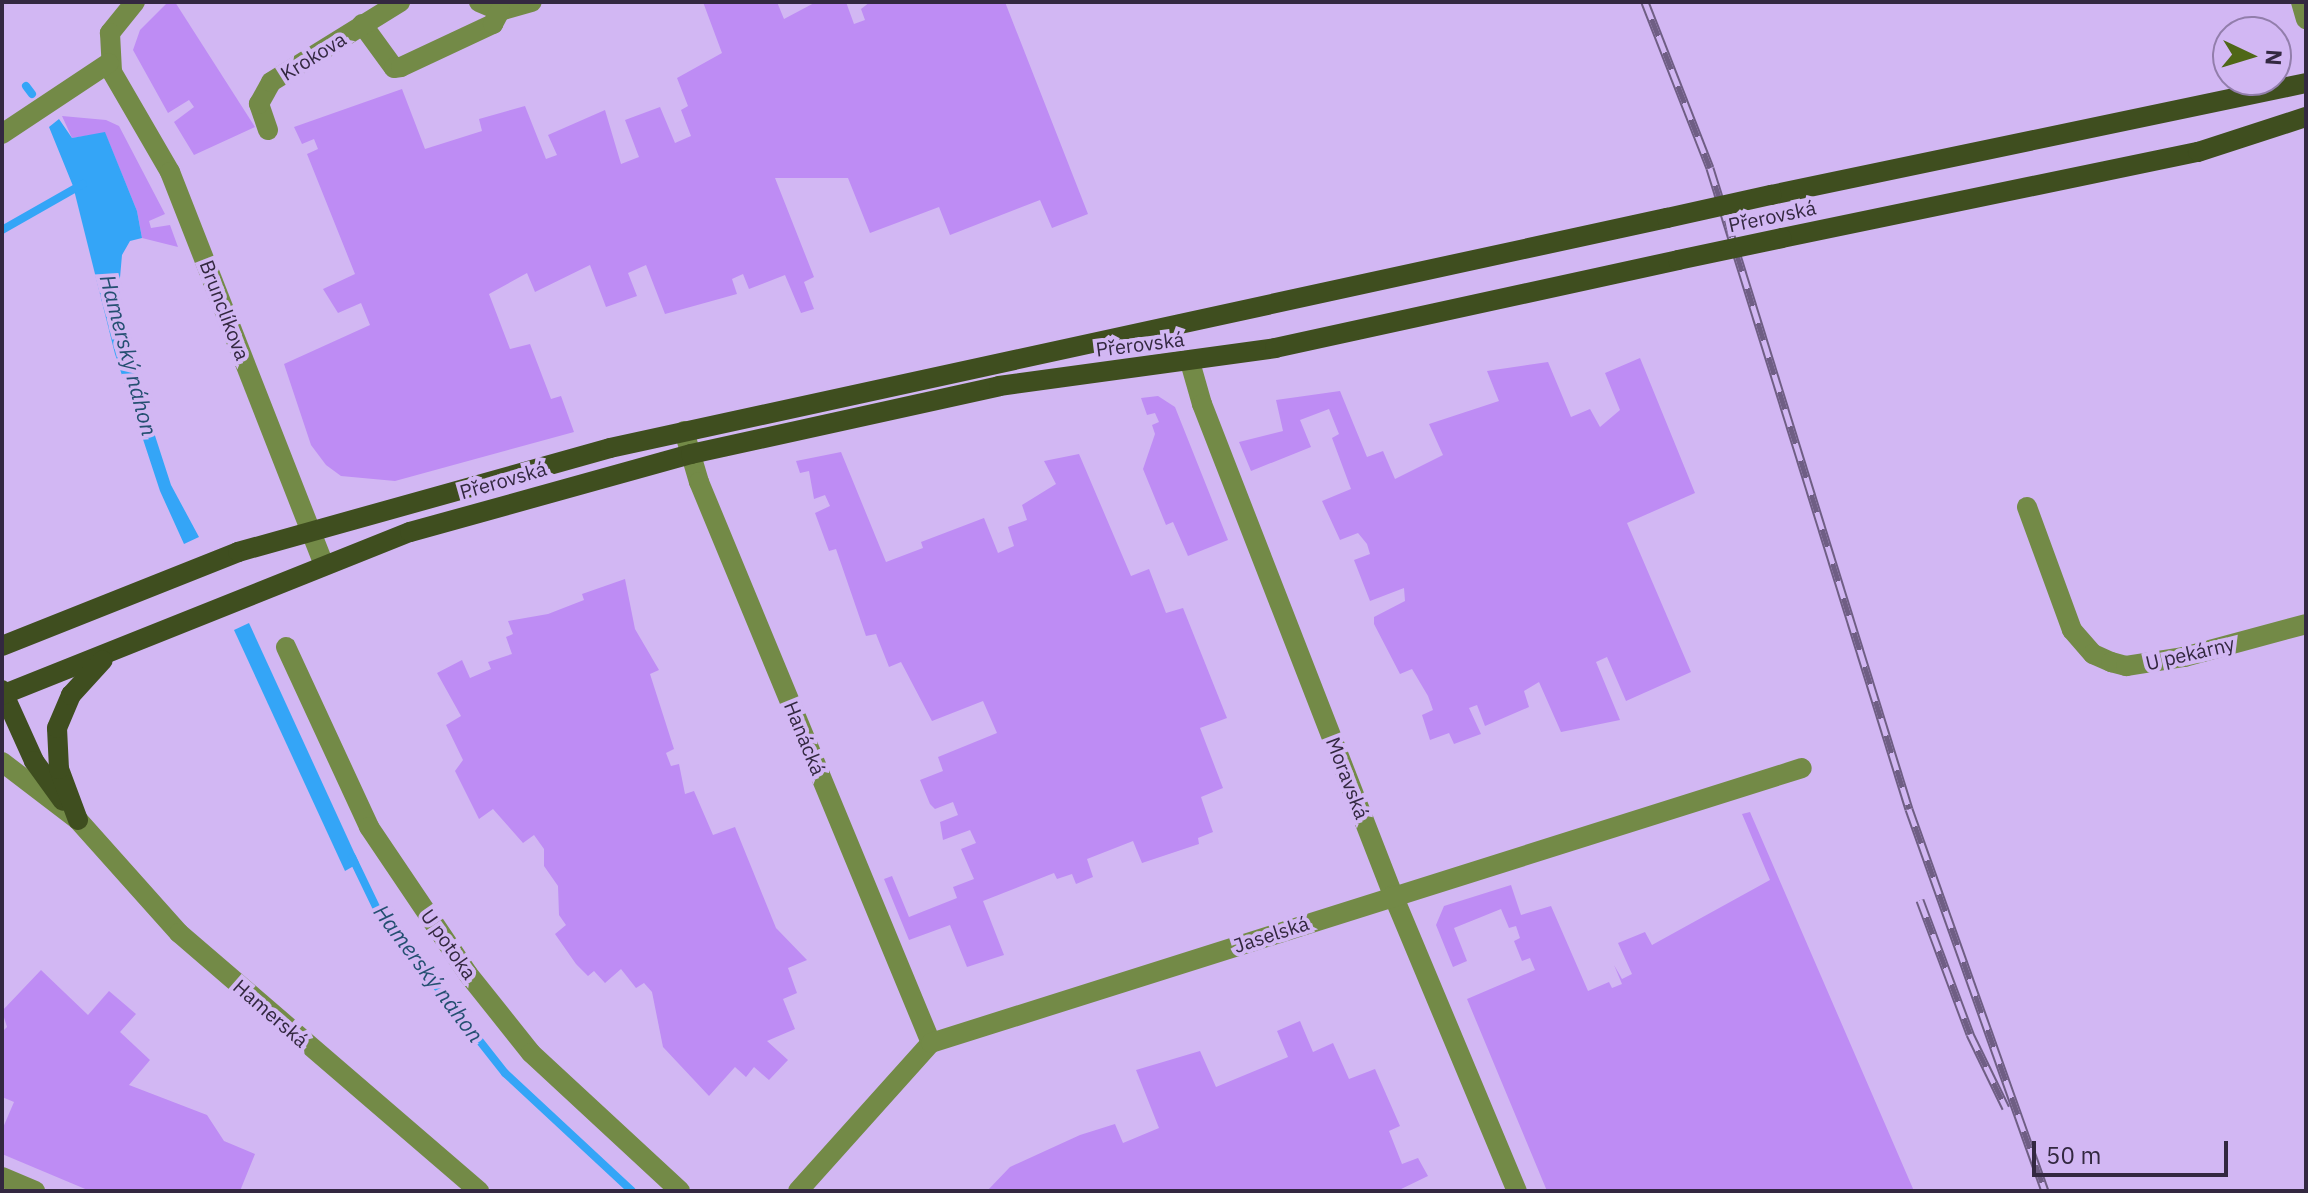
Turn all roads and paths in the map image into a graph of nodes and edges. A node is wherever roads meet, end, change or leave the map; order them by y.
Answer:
1 (135, 2) edge
2 (400, 2) edge
3 (479, 2) edge
4 (532, 2) edge
5 (2301, 2) edge
6 (500, 11) junction
7 (2306, 19) edge
8 (362, 24) junction
9 (109, 63) junction
10 (2306, 83) edge
11 (2306, 117) edge
12 (268, 130) dead end
13 (2, 134) edge
14 (1190, 362) junction
15 (684, 431) junction
16 (691, 454) junction
17 (2027, 507) dead end
18 (311, 531) junction
19 (324, 565) junction
20 (2306, 624) edge
21 (136, 641) junction
22 (2, 646) edge
23 (286, 647) dead end
24 (2, 693) edge
25 (2, 762) edge
26 (1802, 768) dead end
27 (78, 820) junction
28 (1393, 895) junction
29 (931, 1043) junction
30 (2, 1177) edge
31 (35, 1191) edge
32 (479, 1191) edge
33 (680, 1191) edge
34 (798, 1191) edge
35 (1517, 1191) edge

1 - 9 street
2 - 8 street, Krokova
3 - 6 street
4 - 6 street
5 - 7 street
6 - 8 street
8 - 12 street, Krokova
9 - 13 street
9 - 18 street, Brunclíkova
10 - 15 main road, Přerovská, bridge
11 - 14 main road, Přerovská, bridge
14 - 16 main road, Přerovská
14 - 28 street, Moravská
15 - 16 street, Hanácká
15 - 18 main road, Přerovská
16 - 19 main road, Přerovská
16 - 29 street, Hanácká
17 - 20 street, U pekárny
18 - 19 street, Brunclíkova
18 - 22 main road, Přerovská
19 - 21 main road, Přerovská
21 - 24 main road, Přerovská
21 - 27 main road
23 - 33 street, U potoka
24 - 27 main road
25 - 27 street, Hamerská
26 - 28 street, Jaselská
27 - 32 street, Hamerská
28 - 29 street, Jaselská
28 - 35 street, Moravská
29 - 34 street
30 - 31 street

